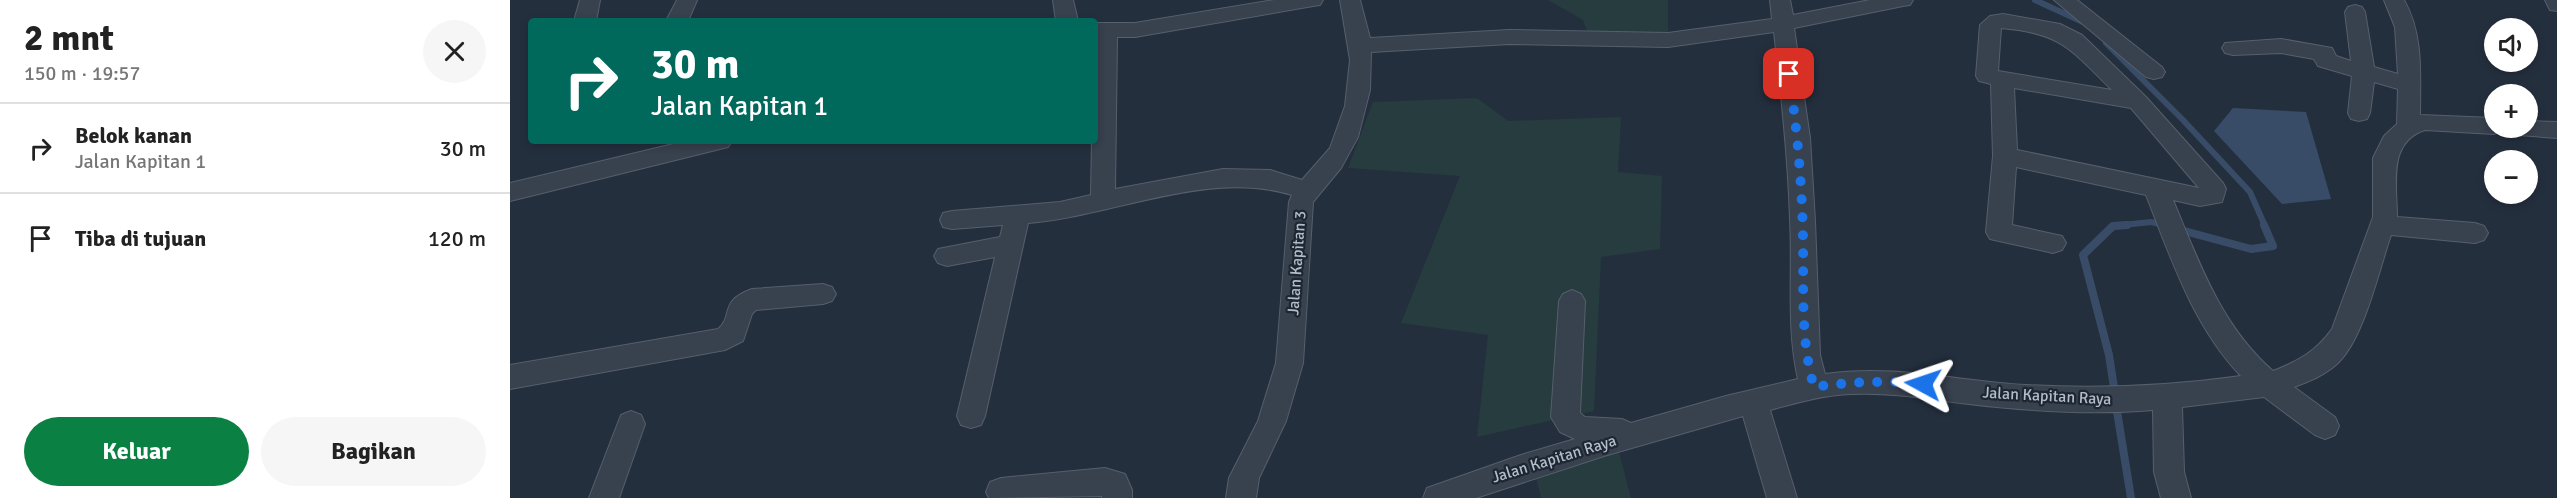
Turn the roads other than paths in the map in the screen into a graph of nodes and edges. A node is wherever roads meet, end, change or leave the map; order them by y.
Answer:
1 (590, 0) edge
2 (687, 0) edge
3 (1063, 0) edge
4 (1313, 0) edge
5 (1350, 0) edge
6 (1780, 0) edge
7 (1903, 0) edge
8 (2064, 0) edge
9 (2394, 0) edge
10 (2555, 0) edge
11 (2557, 5) edge
12 (2355, 12) dead end
13 (586, 18) edge
14 (679, 18) edge
15 (1066, 18) edge
16 (1783, 24) junction
17 (1100, 31) edge
18 (1360, 46) junction
19 (2233, 48) dead end
20 (2154, 72) dead end
21 (2364, 72) junction
22 (2002, 80) junction
23 (2408, 84) junction
24 (2139, 102) junction
25 (2359, 113) dead end
26 (2484, 125) edge
27 (2408, 127) junction
28 (2538, 129) edge
29 (2557, 130) edge
30 (708, 144) edge
31 (2004, 156) junction
32 (2155, 186) junction
33 (1306, 190) junction
34 (510, 192) edge
35 (1103, 201) junction
36 (1018, 214) junction
37 (952, 220) dead end
38 (2382, 225) junction
39 (2475, 233) dead end
40 (2053, 243) dead end
41 (1011, 246) junction
42 (947, 256) dead end
43 (823, 294) dead end
44 (1572, 301) dead end
45 (510, 378) edge
46 (2270, 384) junction
47 (1814, 387) junction
48 (2167, 397) junction
49 (1753, 402) junction
50 (971, 416) dead end
51 (631, 424) dead end
52 (2325, 426) dead end
53 (1640, 433) junction
54 (1001, 492) dead end
55 (604, 498) edge
56 (1117, 498) edge
57 (1241, 498) edge
58 (1438, 498) edge
59 (1782, 498) edge
60 (2176, 498) edge

1 - 13 street
2 - 14 street
3 - 15 street
4 - 17 street
5 - 18 street, Jalan Kapitan 3
6 - 16 street
7 - 16 street
8 - 20 street
9 - 23 street
10 - 11 street
12 - 21 street
16 - 18 street
16 - 47 street
17 - 35 street
18 - 33 street, Jalan Kapitan 3
19 - 21 street
21 - 23 street
21 - 25 street
22 - 24 street
22 - 24 street
22 - 31 street
23 - 27 street
24 - 32 street
26 - 27 street
27 - 38 street, Jalan Kapitan Raya
28 - 29 street
30 - 34 street
31 - 32 street
31 - 40 street
32 - 46 street
33 - 35 street
33 - 57 street, Jalan Kapitan 3
35 - 36 street
36 - 37 street
36 - 41 street
38 - 39 street
38 - 46 street, Jalan Kapitan Raya
41 - 42 street
41 - 50 street
43 - 45 street
44 - 53 street
46 - 48 street, Jalan Kapitan Raya
46 - 52 street
47 - 48 street, Jalan Kapitan Raya
47 - 49 street, Jalan Kapitan Raya
48 - 60 street
49 - 53 street, Jalan Kapitan Raya
49 - 59 street
51 - 55 street
53 - 58 street, Jalan Kapitan Raya
54 - 56 street

